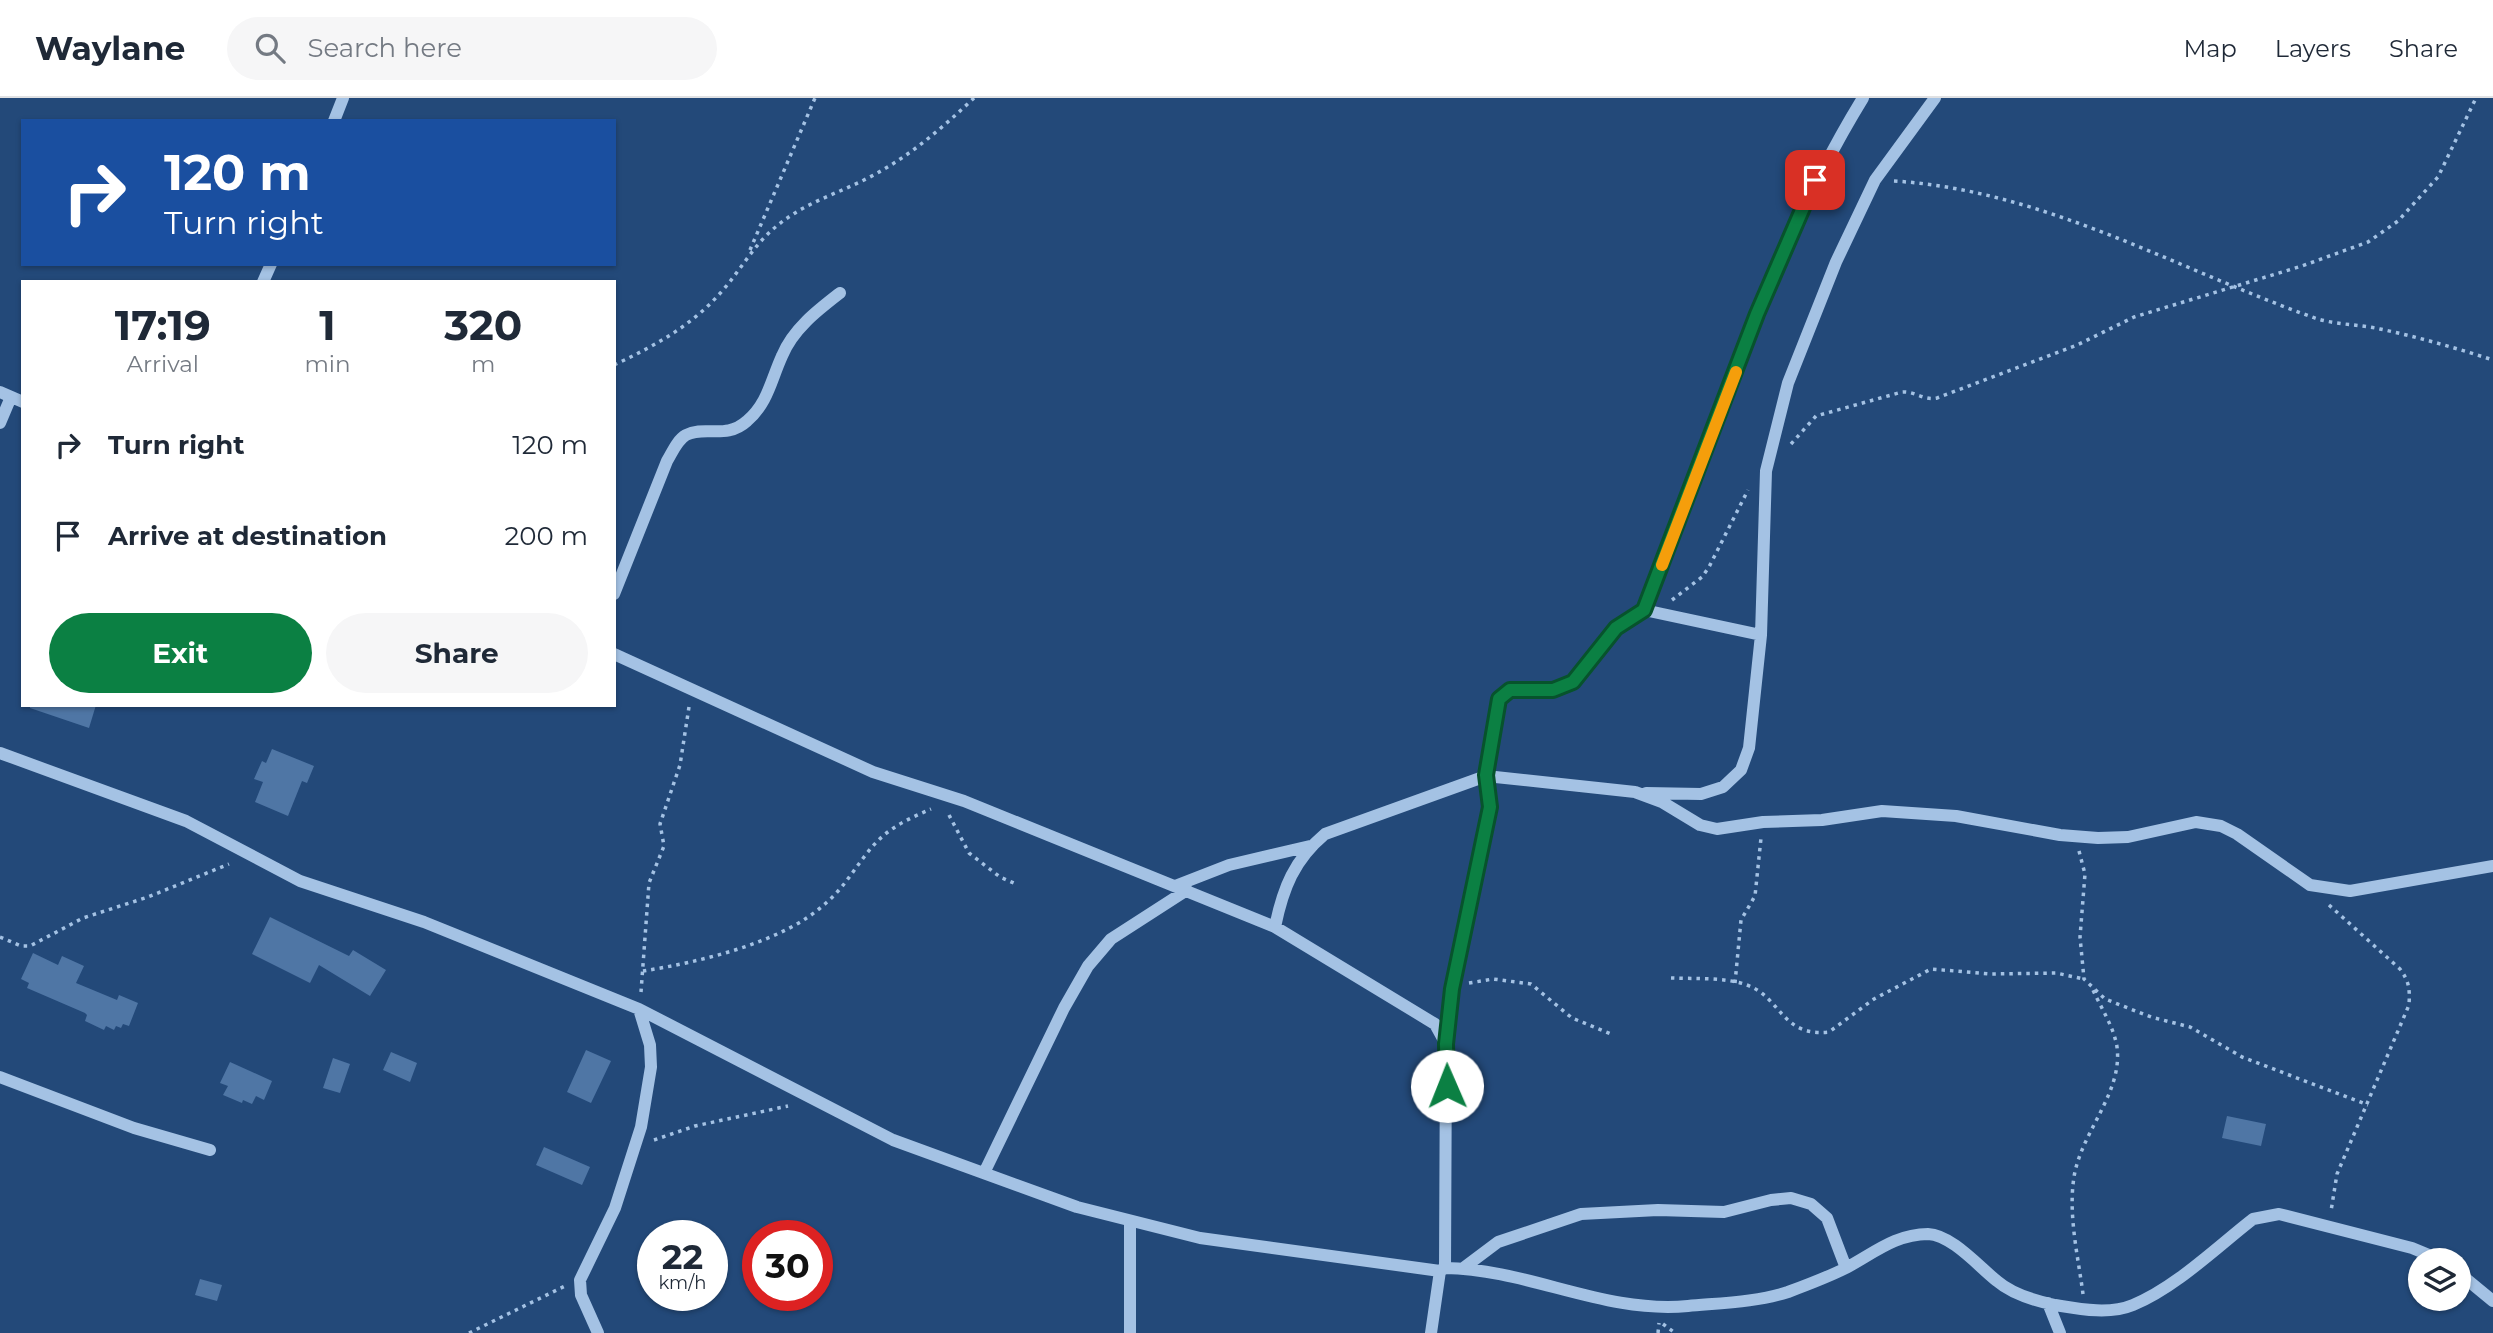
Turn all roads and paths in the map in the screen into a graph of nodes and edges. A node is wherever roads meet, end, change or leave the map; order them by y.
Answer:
1 (343, 98) edge
2 (815, 98) edge
3 (974, 98) edge
4 (1864, 98) edge
5 (1935, 98) edge
6 (2476, 98) edge
7 (335, 119) edge
8 (1875, 180) junction
9 (748, 254) junction
10 (2236, 286) junction
11 (840, 293) dead end
12 (2493, 360) edge
13 (616, 364) edge
14 (11, 397) edge
15 (0, 423) edge
16 (1766, 471) junction
17 (616, 589) edge
18 (1650, 611) junction
19 (1761, 635) junction
20 (616, 655) edge
21 (692, 691) junction
22 (0, 754) edge
23 (1486, 775) junction
24 (1635, 793) junction
25 (964, 801) junction
26 (947, 813) dead end
27 (1763, 822) junction
28 (2075, 836) junction
29 (1311, 846) junction
30 (250, 855) junction
31 (2493, 866) edge
32 (1016, 884) dead end
33 (2310, 886) junction
34 (1181, 888) junction
35 (1275, 927) junction
36 (0, 937) edge
37 (643, 971) junction
38 (1671, 978) dead end
39 (2084, 979) junction
40 (1735, 983) junction
41 (2091, 986) junction
42 (1452, 989) junction
43 (639, 1009) junction
44 (1611, 1034) dead end
45 (1446, 1044) junction
46 (0, 1077) edge
47 (818, 1103) junction
48 (2368, 1105) junction
49 (636, 1144) junction
50 (210, 1150) dead end
51 (984, 1173) junction
52 (1130, 1222) junction
53 (2328, 1227) junction
54 (2412, 1248) edge
55 (1846, 1268) junction
56 (1462, 1269) junction
57 (1442, 1270) junction
58 (580, 1280) junction
59 (2471, 1283) edge
60 (2493, 1301) edge
61 (2048, 1303) junction
62 (2086, 1311) junction
63 (1660, 1322) dead end
64 (469, 1333) edge
65 (598, 1333) edge
66 (1130, 1333) edge
67 (1430, 1333) edge
68 (1675, 1333) edge
69 (2060, 1333) edge

1 - 7 street
2 - 9 path
3 - 9 path
4 - 18 street
5 - 8 street
6 - 10 path
8 - 10 path
8 - 16 street
9 - 13 path
10 - 12 path
10 - 16 path
11 - 17 street
14 - 15 street
16 - 18 path
16 - 19 street
18 - 19 street
18 - 23 street
19 - 24 street
20 - 21 street
21 - 25 street
21 - 37 path
22 - 30 street
23 - 24 street
23 - 29 street
23 - 42 street
24 - 27 street
25 - 34 street
25 - 37 path
26 - 32 path
27 - 28 street
27 - 40 path
28 - 33 street
28 - 39 path
29 - 34 street
29 - 35 street
30 - 36 path
30 - 43 street
31 - 33 street
33 - 48 path
34 - 35 street
34 - 51 street
35 - 45 street
37 - 43 path
38 - 40 path
39 - 40 path
39 - 41 path
41 - 48 path
41 - 62 path
42 - 44 path
42 - 45 street
43 - 47 street
43 - 49 street
45 - 57 street
46 - 50 street
47 - 49 path
47 - 51 street
48 - 53 path
49 - 58 street
51 - 52 street
52 - 57 street
52 - 66 street
53 - 54 street
53 - 62 street
55 - 56 street
55 - 56 street
55 - 61 street
56 - 57 street
57 - 67 street
58 - 64 path
58 - 65 street
59 - 60 street
61 - 62 street
61 - 69 street
63 - 68 path

